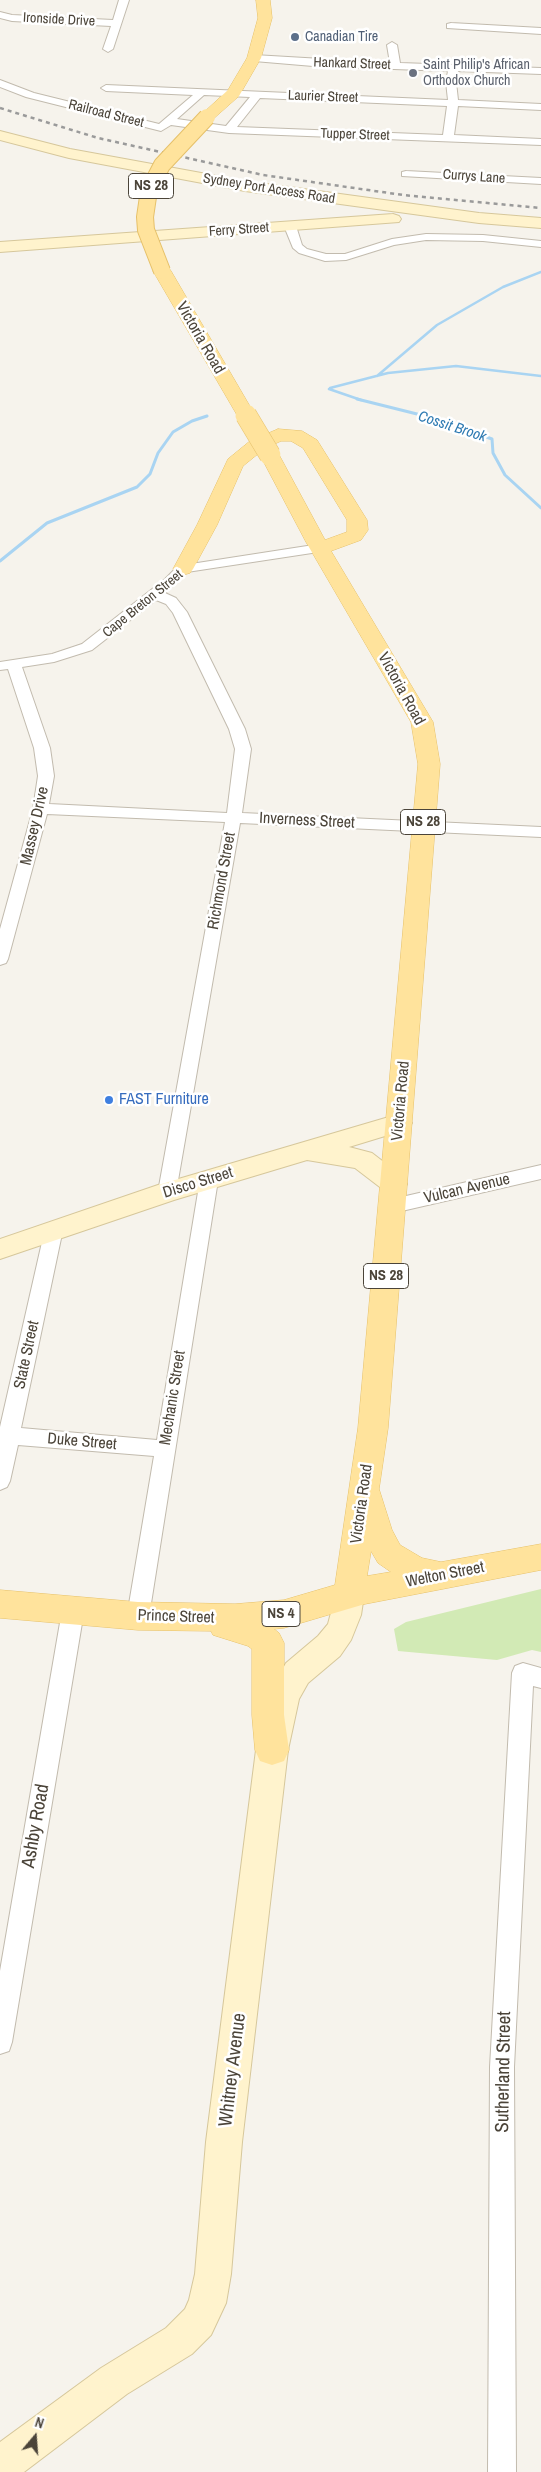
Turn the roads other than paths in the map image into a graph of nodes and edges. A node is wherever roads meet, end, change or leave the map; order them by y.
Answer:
1 (124, 0) edge
2 (263, 0) edge
3 (1, 16) edge
4 (116, 23) junction
5 (451, 26) dead end
6 (541, 30) edge
7 (392, 45) dead end
8 (108, 49) dead end
9 (254, 58) junction
10 (395, 65) junction
11 (454, 68) junction
12 (541, 71) edge
13 (0, 83) edge
14 (106, 88) dead end
15 (202, 92) junction
16 (234, 93) junction
17 (258, 94) junction
18 (453, 102) junction
19 (541, 107) edge
20 (169, 121) junction
21 (229, 130) junction
22 (0, 135) edge
23 (448, 138) junction
24 (541, 142) edge
25 (406, 174) dead end
26 (541, 180) edge
27 (245, 186) junction
28 (285, 216) junction
29 (479, 218) junction
30 (541, 223) edge
31 (541, 244) edge
32 (0, 247) edge
33 (320, 548) junction
34 (183, 569) junction
35 (155, 594) junction
36 (7, 665) edge
37 (41, 809) junction
38 (233, 817) junction
39 (423, 826) junction
40 (541, 832) edge
41 (0, 959) edge
42 (399, 1124) junction
43 (305, 1152) junction
44 (541, 1172) edge
45 (209, 1180) junction
46 (167, 1192) junction
47 (394, 1195) junction
48 (54, 1229) junction
49 (0, 1249) edge
50 (5, 1435) edge
51 (165, 1449) junction
52 (0, 1480) edge
53 (365, 1483) junction
54 (541, 1557) edge
55 (447, 1576) junction
56 (349, 1594) junction
57 (0, 1604) edge
58 (73, 1611) junction
59 (138, 1616) junction
60 (212, 1619) junction
61 (532, 1676) edge
62 (272, 1750) junction
63 (5, 1971) edge
64 (0, 2042) edge
65 (0, 2466) edge
66 (502, 2472) edge

1 - 4 street
2 - 9 main road, Victoria Road / NS 28
3 - 4 street, Ironside Drive
4 - 8 street
5 - 6 street
7 - 10 street
9 - 10 street, Hankard Street
9 - 16 main road, Victoria Road / NS 28
10 - 11 street, Hankard Street
11 - 12 street, Hankard Street
11 - 18 street
13 - 20 street, Railroad Street
14 - 15 street, Laurier Street
15 - 16 street, Laurier Street
15 - 20 street
16 - 17 street, Laurier Street
16 - 33 main road, Victoria Road / NS 28, bridge
17 - 18 street, Laurier Street
17 - 21 street
18 - 19 street, Laurier Street
18 - 23 street
20 - 21 street, Tupper Street
21 - 23 street, Tupper Street
22 - 27 street, Sydney Port Access Road
23 - 24 street, Tupper Street
25 - 26 street, Currys Lane
27 - 28 street
27 - 29 street, Sydney Port Access Road
28 - 29 street, Ferry Street
28 - 31 street
28 - 32 street, Ferry Street
29 - 30 street, Sydney Port Access Road
33 - 34 street, Cape Breton Street
33 - 34 main road
33 - 39 main road, Victoria Road / NS 28
34 - 35 street, Cape Breton Street
35 - 36 street, Cape Breton Street
35 - 38 street, Richmond Street
36 - 37 street, Massey Drive
37 - 38 street, Inverness Street
37 - 41 street, Massey Drive
38 - 39 street, Inverness Street
38 - 46 street, Richmond Street
39 - 40 street, Inverness Street
39 - 42 main road, Victoria Road / NS 28
42 - 43 street, Disco Street
42 - 47 main road, Victoria Road / NS 28
43 - 45 street, Disco Street
43 - 47 street
44 - 47 street, Vulcan Avenue
45 - 46 street, Disco Street
45 - 51 street, Mechanic Street
46 - 48 street, Disco Street
47 - 53 main road, Victoria Road / NS 28
48 - 49 street, Disco Street
48 - 50 street, State Street
50 - 51 street, Duke Street
50 - 52 street, State Street
51 - 59 street, Mechanic Street
53 - 55 main road
53 - 56 main road, Victoria Road / NS 28
54 - 55 main road, Welton Street / NS 4
55 - 56 main road, Welton Street / NS 4
56 - 60 main road, Prince Street / NS 4
56 - 62 street, Whitney Avenue
57 - 58 main road, Prince Street / NS 4
58 - 59 main road, Prince Street / NS 4
58 - 63 street, Ashby Road
59 - 60 main road, Prince Street / NS 4
60 - 62 main road
61 - 66 street, Sutherland Street
62 - 65 street, Whitney Avenue
63 - 64 street, Ashby Road

